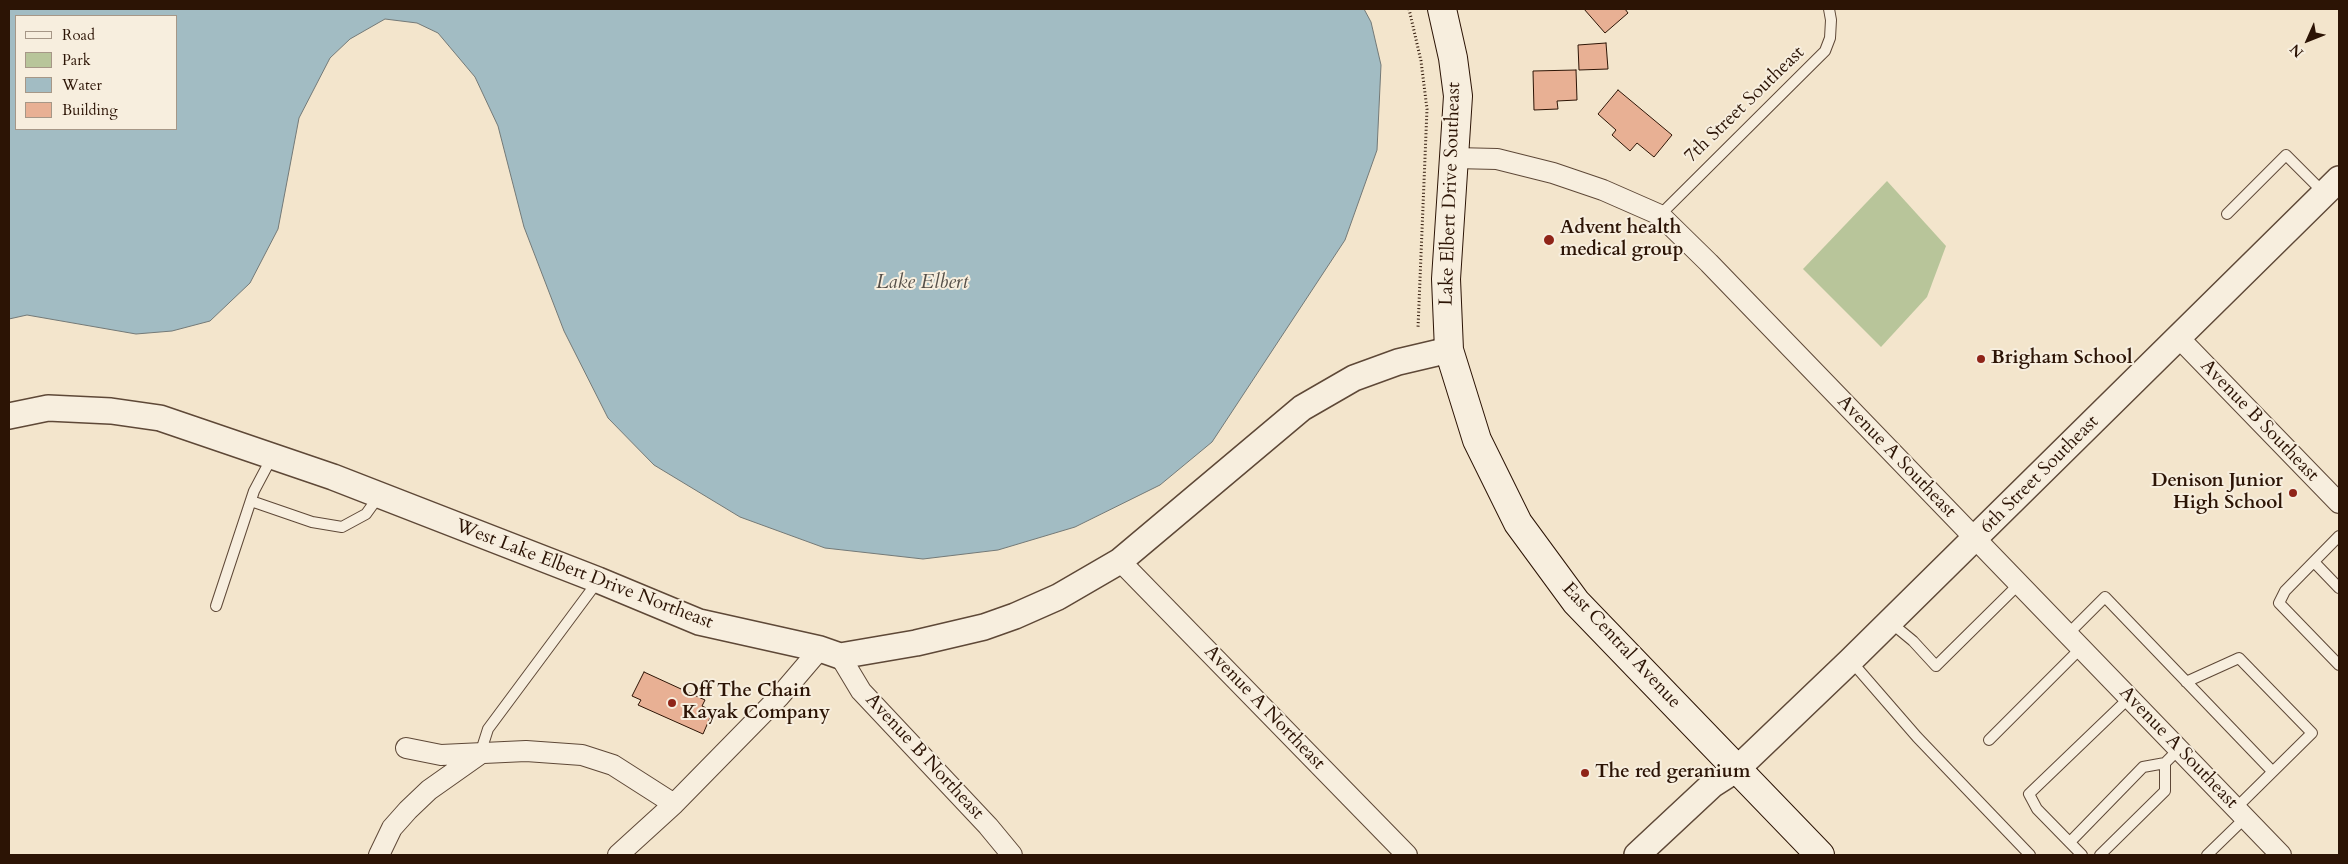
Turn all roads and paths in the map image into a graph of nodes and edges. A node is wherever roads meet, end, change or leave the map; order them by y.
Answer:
1 (1409, 9) edge
2 (1442, 9) edge
3 (1829, 9) edge
4 (1455, 158) junction
5 (2332, 186) edge
6 (2227, 214) dead end
7 (1660, 215) junction
8 (1418, 328) dead end
9 (2179, 338) junction
10 (1450, 350) junction
11 (9, 416) edge
12 (272, 456) junction
13 (380, 496) junction
14 (251, 501) junction
15 (2339, 503) edge
16 (2339, 536) edge
17 (1976, 539) junction
18 (1120, 561) junction
19 (2314, 562) junction
20 (598, 580) junction
21 (2019, 584) junction
22 (2339, 588) edge
23 (216, 606) dead end
24 (1890, 622) junction
25 (2074, 641) junction
26 (830, 653) junction
27 (1850, 661) junction
28 (2339, 665) edge
29 (2186, 682) junction
30 (2129, 698) junction
31 (1989, 740) dead end
32 (406, 748) dead end
33 (480, 754) junction
34 (2172, 756) junction
35 (1737, 769) junction
36 (2272, 771) junction
37 (674, 804) junction
38 (2241, 813) junction
39 (2070, 842) junction
40 (379, 855) edge
41 (618, 855) edge
42 (1012, 855) edge
43 (1407, 855) edge
44 (1637, 855) edge
45 (1820, 855) edge
46 (2030, 855) edge
47 (2082, 855) edge
48 (2100, 855) edge
49 (2207, 855) edge
50 (2281, 855) edge

1 - 8 path
2 - 4 main road, Lake Elbert Drive Southeast
3 - 7 lane, 7th Street Southeast
4 - 7 street, Avenue A Southeast
4 - 10 main road, Lake Elbert Drive Southeast
5 - 6 lane
5 - 9 street, 6th Street Southeast
7 - 17 street, Avenue A Southeast
9 - 15 street, Avenue B Southeast
9 - 17 street, 6th Street Southeast
10 - 18 street, West Lake Elbert Drive Northeast
10 - 35 main road, East Central Avenue
11 - 12 street, West Lake Elbert Drive Northeast
12 - 13 street, West Lake Elbert Drive Northeast
12 - 14 lane
13 - 14 lane
13 - 20 street, West Lake Elbert Drive Northeast
14 - 23 lane
16 - 19 lane
17 - 21 street, Avenue A Southeast
17 - 24 street, 6th Street Southeast
18 - 26 street, West Lake Elbert Drive Northeast
18 - 43 street, Avenue A Northeast
19 - 22 lane
19 - 28 lane
20 - 26 street, West Lake Elbert Drive Northeast
20 - 33 lane
21 - 24 lane
21 - 25 street, Avenue A Southeast
24 - 27 street, 6th Street Southeast
25 - 29 lane
25 - 30 street, Avenue A Southeast
25 - 31 lane
26 - 37 street
26 - 42 street, Avenue B Northeast
27 - 35 street, 6th Street Southeast
27 - 46 lane
29 - 36 lane
29 - 36 lane
30 - 34 street, Avenue A Southeast
30 - 39 lane
32 - 33 street
33 - 37 street
33 - 40 street
34 - 38 street, Avenue A Southeast
34 - 39 lane
34 - 48 lane
35 - 44 street, 6th Street Southeast
35 - 45 main road, East Central Avenue
36 - 38 lane
37 - 41 street
38 - 49 lane
38 - 50 street, Avenue A Southeast
39 - 47 lane

